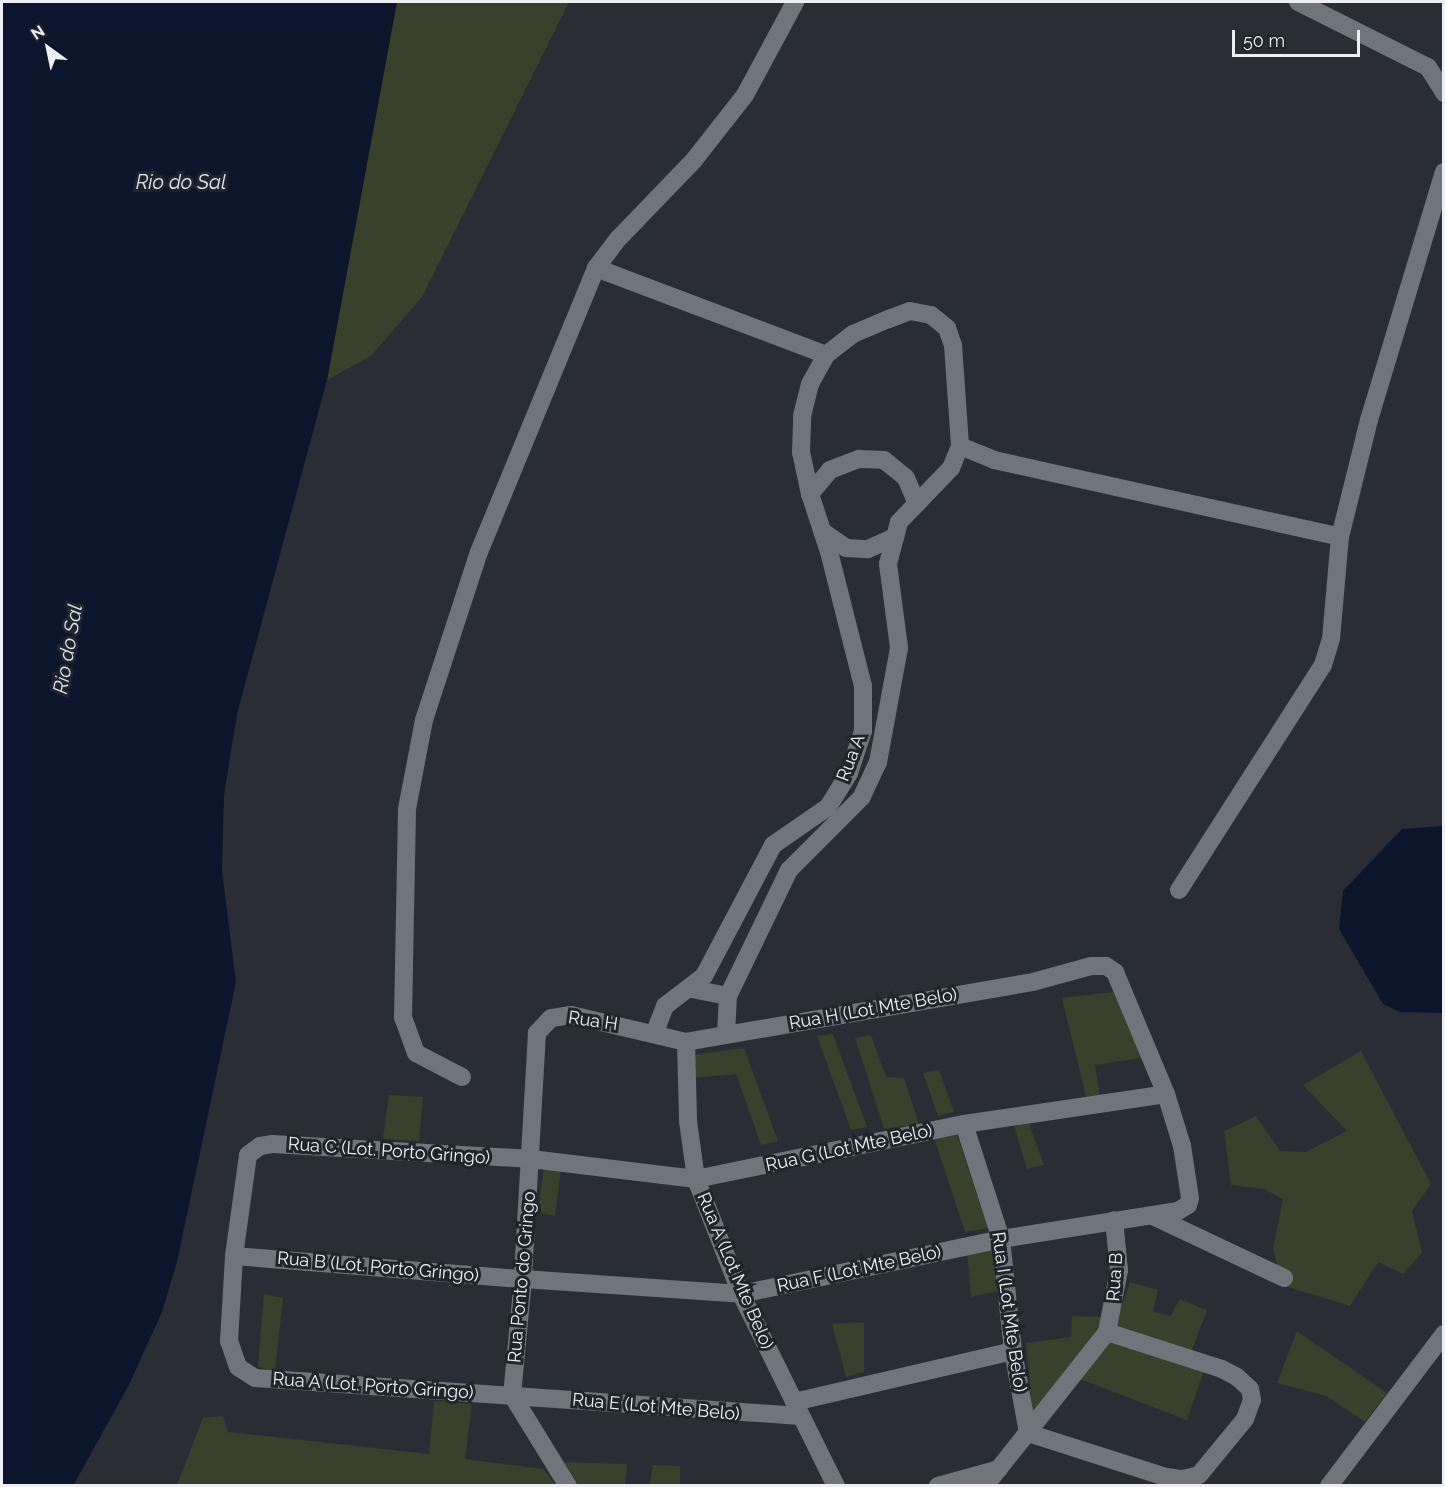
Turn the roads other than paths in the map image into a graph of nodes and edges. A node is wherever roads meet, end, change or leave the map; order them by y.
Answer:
1 (795, 2) edge
2 (1298, 2) edge
3 (1443, 93) edge
4 (1443, 172) edge
5 (596, 268) junction
6 (826, 355) junction
7 (960, 446) junction
8 (810, 494) junction
9 (917, 504) junction
10 (822, 531) junction
11 (895, 537) junction
12 (1340, 537) junction
13 (846, 548) junction
14 (868, 549) junction
15 (888, 564) junction
16 (835, 580) junction
17 (1179, 890) dead end
18 (692, 989) junction
19 (729, 996) junction
20 (655, 1032) junction
21 (537, 1033) joint
22 (726, 1034) junction
23 (686, 1042) junction
24 (462, 1077) dead end
25 (1166, 1094) junction
26 (964, 1124) junction
27 (531, 1159) junction
28 (696, 1179) junction
29 (1153, 1216) junction
30 (1114, 1220) junction
31 (1001, 1239) junction
32 (234, 1256) junction
33 (1284, 1278) dead end
34 (523, 1279) junction
35 (741, 1294) junction
36 (1107, 1332) junction
37 (1443, 1334) edge
38 (1013, 1351) junction
39 (512, 1395) junction
40 (797, 1409) junction
41 (1028, 1433) junction
42 (999, 1469) junction
43 (568, 1485) edge
44 (836, 1485) edge
45 (938, 1485) edge
46 (986, 1485) edge
47 (1329, 1485) edge

1 - 5 street
2 - 3 street
4 - 12 street
5 - 6 street
5 - 24 street
6 - 7 street
6 - 8 street, Rua A
7 - 9 street, Rua A
7 - 12 street
8 - 9 street
8 - 10 street, Rua A
9 - 11 street, Rua A
10 - 13 street
10 - 16 street, Rua A
11 - 14 street
11 - 15 street, Rua A
12 - 17 street
13 - 14 street
13 - 16 street
14 - 15 street
15 - 19 street, Rua A
16 - 18 street, Rua A
18 - 19 street
18 - 20 street, Rua A
19 - 22 street, Rua A
20 - 21 street, Rua H
20 - 23 street, Rua H (Lot Mte Belo)
21 - 27 street, Rua Ponto do Gringo
22 - 23 street, Rua H (Lot Mte Belo)
22 - 25 street, Rua H (Lot Mte Belo)
23 - 28 street, Rua A (Lot Mte Belo)
25 - 26 street, Rua G (Lot Mte Belo)
25 - 29 street, Rua F (Lot Mte Belo)
26 - 28 street, Rua G (Lot Mte Belo)
26 - 31 street, Rua I (Lot Mte Belo)
27 - 28 street, Rua G (Lot Mte Belo)
27 - 32 street, Rua C (Lot. Porto Gringo)
27 - 34 street, Rua Ponto do Gringo
28 - 35 street, Rua A (Lot Mte Belo)
29 - 30 street, Rua F (Lot Mte Belo)
29 - 33 street
30 - 31 street, Rua F (Lot Mte Belo)
30 - 36 street, Rua B
31 - 35 street, Rua F (Lot Mte Belo)
31 - 38 street, Rua I (Lot Mte Belo)
32 - 34 street, Rua B (Lot. Porto Gringo)
32 - 39 street, Rua A (Lot. Porto Gringo)
34 - 35 street, Rua F (Lot Mte Belo)
34 - 39 street, Rua Ponto do Gringo
35 - 40 street, Rua A (Lot Mte Belo)
36 - 41 street
36 - 41 street
37 - 47 street
38 - 40 street, Rua E (Lot Mte Belo)
38 - 41 street, Rua I (Lot Mte Belo)
39 - 40 street, Rua E (Lot Mte Belo)
39 - 43 street
40 - 44 street, Rua A (Lot Mte Belo)
41 - 42 street
42 - 45 street
42 - 46 street

